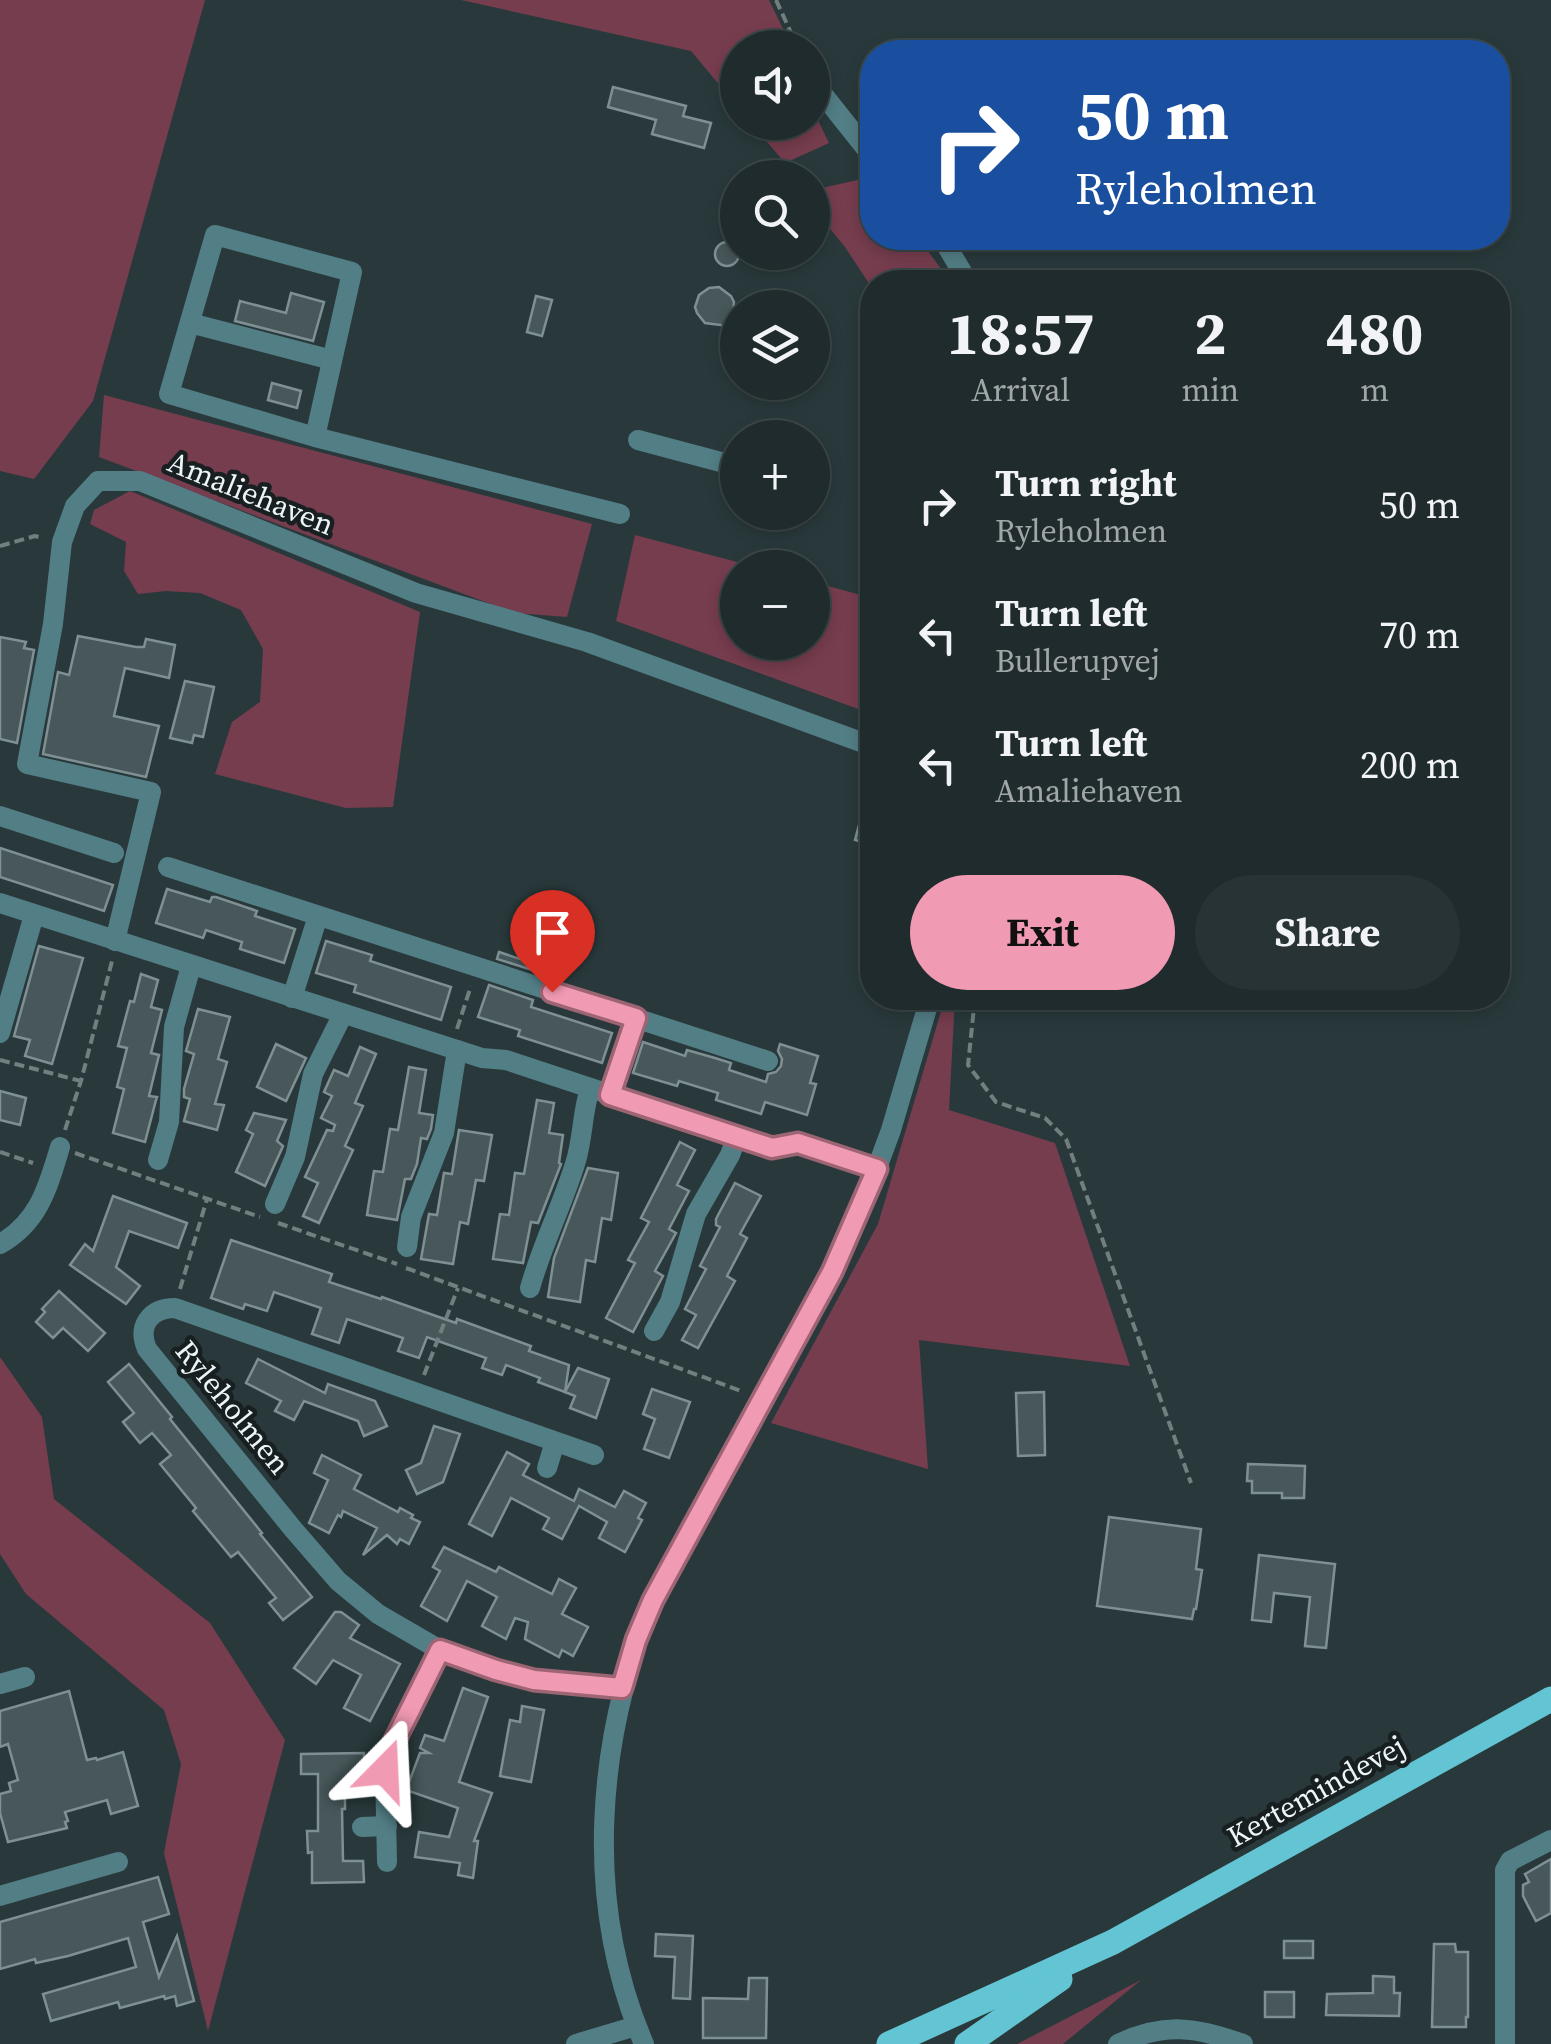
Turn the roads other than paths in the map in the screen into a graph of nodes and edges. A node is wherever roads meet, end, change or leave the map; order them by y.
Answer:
1 (830, 103) edge
2 (860, 141) edge
3 (190, 323) junction
4 (332, 360) junction
5 (315, 437) junction
6 (638, 440) dead end
7 (720, 462) edge
8 (620, 514) dead end
9 (860, 742) edge
10 (0, 816) edge
11 (114, 854) dead end
12 (168, 867) dead end
13 (0, 903) edge
14 (34, 915) junction
15 (318, 916) junction
16 (114, 940) junction
17 (192, 966) junction
18 (292, 998) junction
19 (927, 1010) edge
20 (342, 1014) junction
21 (636, 1018) junction
22 (0, 1033) edge
23 (454, 1049) junction
24 (768, 1061) dead end
25 (600, 1091) junction
26 (737, 1136) junction
27 (60, 1147) road end
28 (158, 1160) dead end
29 (877, 1169) junction
30 (275, 1204) dead end
31 (0, 1244) edge
32 (406, 1247) dead end
33 (530, 1288) dead end
34 (654, 1331) dead end
35 (555, 1442) junction
36 (594, 1455) dead end
37 (547, 1468) dead end
38 (440, 1650) junction
39 (25, 1677) dead end
40 (0, 1684) edge
41 (622, 1688) junction
42 (1551, 1698) edge
43 (387, 1826) junction
44 (362, 1827) dead end
45 (1551, 1840) edge
46 (118, 1862) dead end
47 (387, 1862) dead end
48 (0, 1896) edge
49 (1113, 1942) junction
50 (955, 2014) junction
51 (640, 2035) edge
52 (576, 2044) edge
53 (889, 2044) edge
54 (915, 2044) edge
55 (967, 2044) edge
56 (1118, 2044) edge
57 (1243, 2044) edge
58 (1506, 2044) edge

1 - 2 street
3 - 4 street
3 - 4 street
3 - 5 street
4 - 5 street
5 - 8 street
6 - 7 street
9 - 16 street, Amaliehaven
10 - 11 street
12 - 15 street
13 - 14 street
14 - 16 street
14 - 22 street
15 - 18 street
15 - 21 street
16 - 17 street
17 - 18 street
17 - 28 street
18 - 20 street
19 - 29 street
20 - 23 street
20 - 30 street
21 - 24 street
21 - 25 street
23 - 25 street
23 - 32 street
25 - 26 street
25 - 33 street
26 - 29 street
26 - 34 street
27 - 31 street
29 - 41 street
35 - 36 street, Ryleholmen
35 - 37 street
35 - 38 street, Ryleholmen
38 - 41 street, Ryleholmen
38 - 43 street
39 - 40 street
41 - 51 street
42 - 49 main road, Kertemindevej
43 - 44 street
43 - 47 street
45 - 58 street
46 - 48 street
49 - 50 main road, Kertemindevej
49 - 55 main road, Kertemindevej
50 - 53 main road, Kertemindevej
50 - 54 main road
51 - 52 street
56 - 57 street

